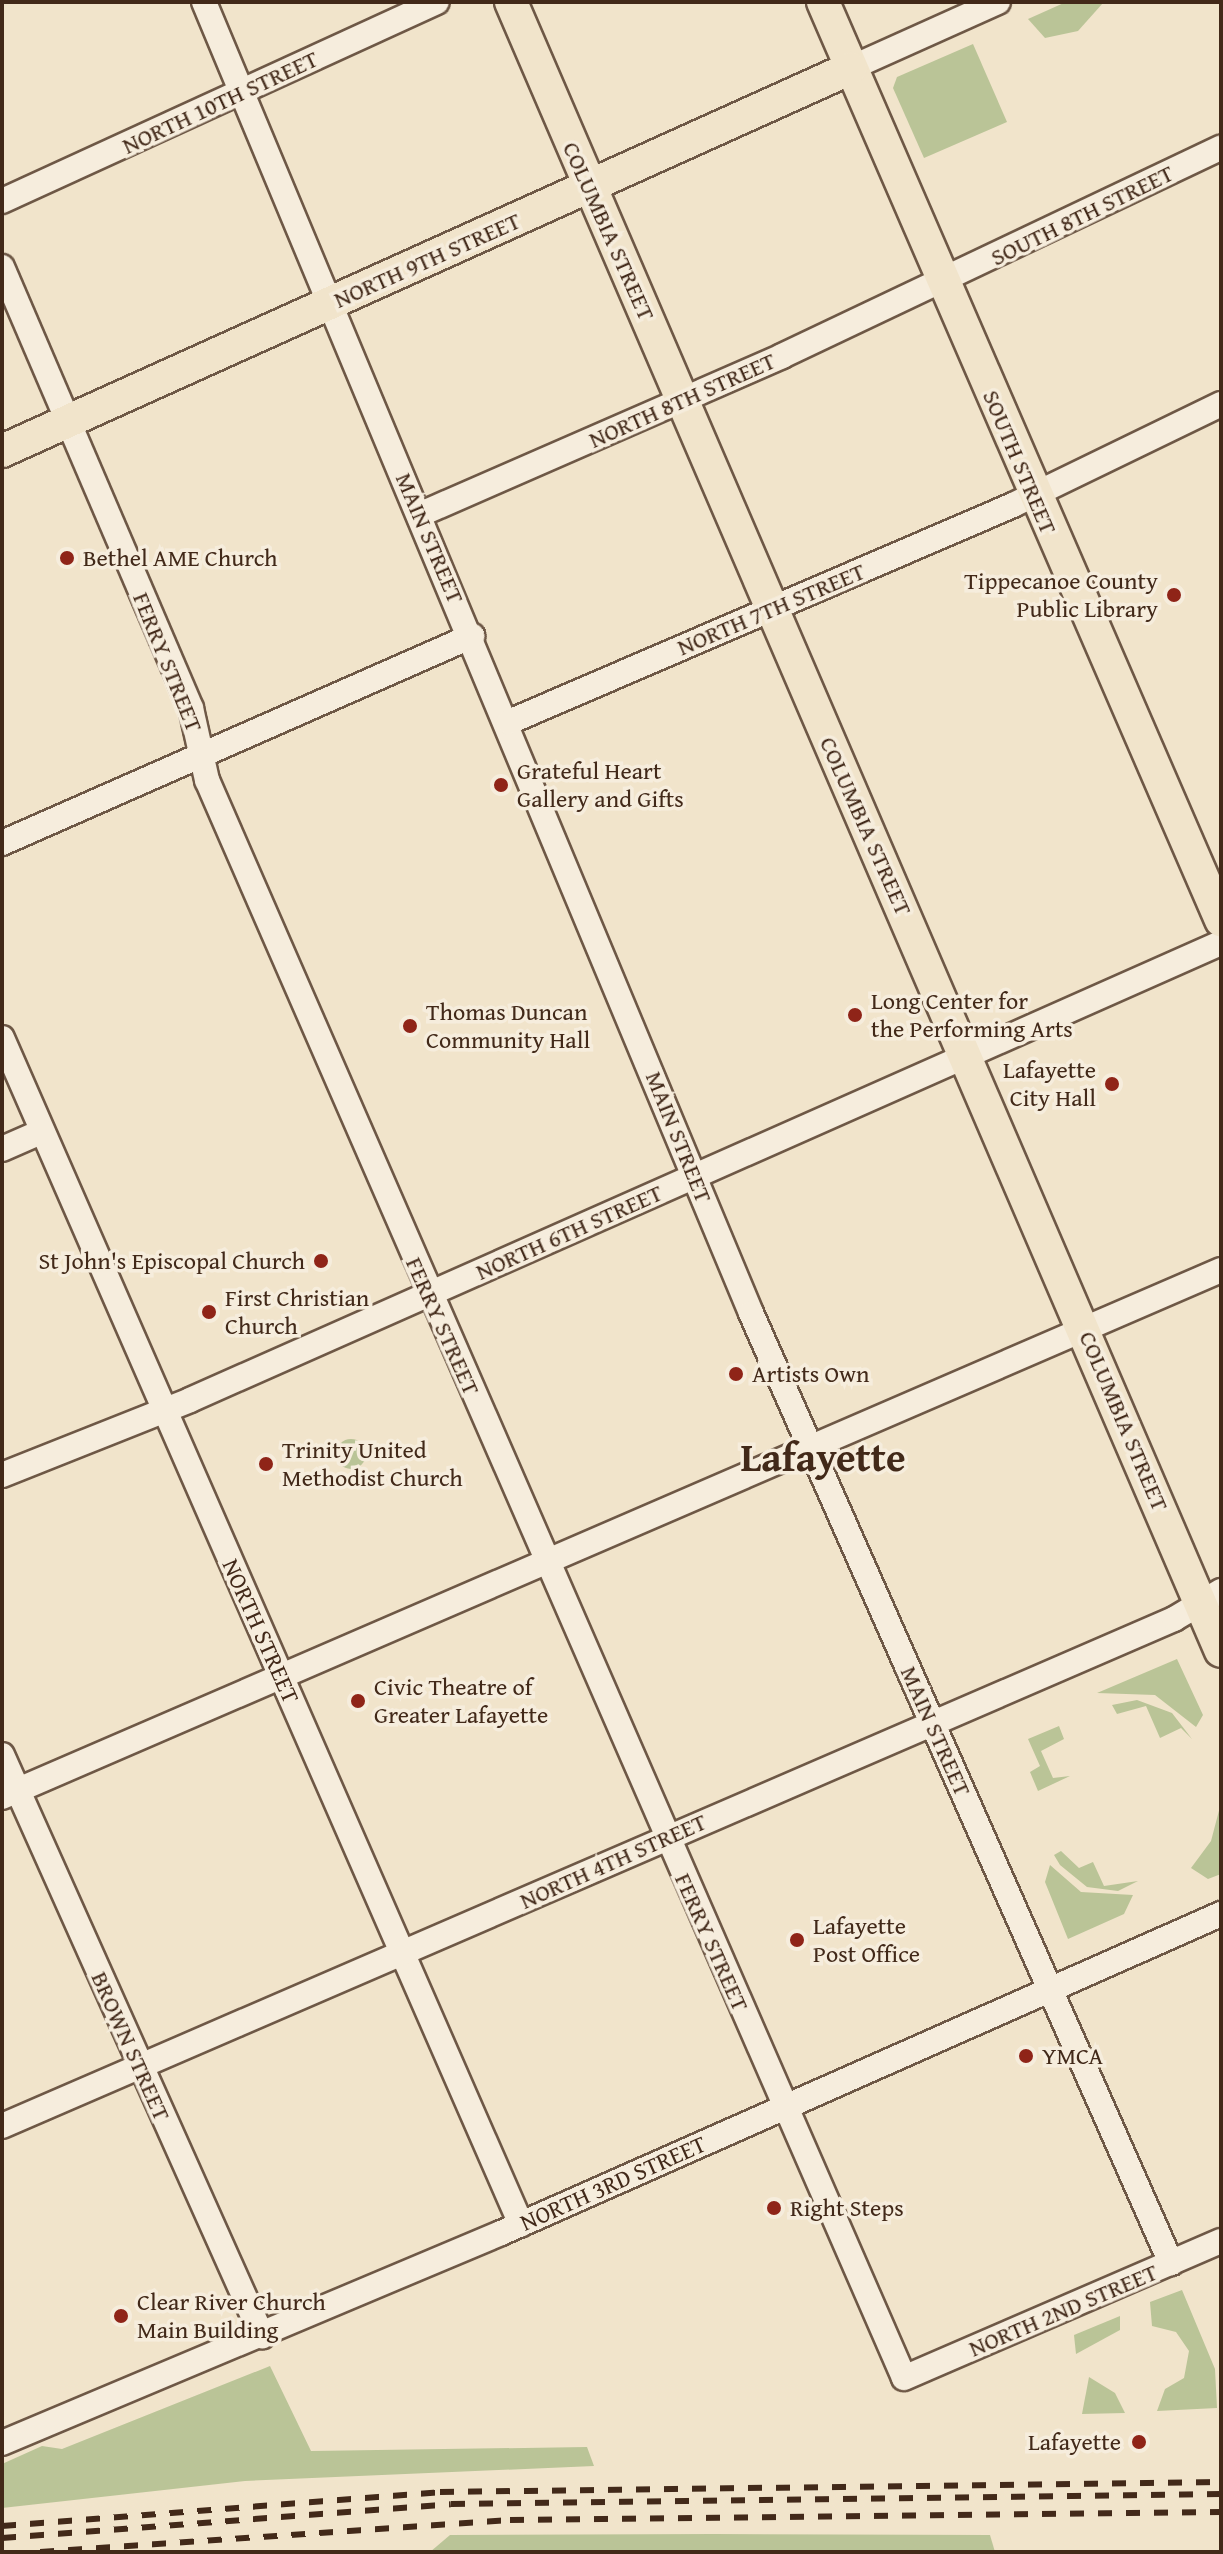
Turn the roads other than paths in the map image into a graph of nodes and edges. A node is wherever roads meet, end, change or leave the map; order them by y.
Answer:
1 (204, 2) edge
2 (437, 2) edge
3 (511, 2) edge
4 (823, 2) edge
5 (998, 2) edge
6 (851, 68) junction
7 (241, 92) junction
8 (1221, 148) edge
9 (590, 188) junction
10 (2, 201) edge
11 (2, 267) edge
12 (943, 282) junction
13 (331, 302) junction
14 (682, 399) junction
15 (1221, 404) edge
16 (67, 422) junction
17 (2, 451) edge
18 (1033, 494) junction
19 (421, 514) junction
20 (770, 609) junction
21 (472, 636) junction
22 (509, 722) junction
23 (203, 755) junction
24 (2, 843) edge
25 (1221, 920) edge
26 (1221, 943) edge
27 (2, 1038) edge
28 (967, 1057) junction
29 (41, 1132) junction
30 (2, 1149) edge
31 (695, 1178) junction
32 (1221, 1270) edge
33 (429, 1294) junction
34 (1086, 1330) junction
35 (163, 1409) junction
36 (811, 1451) junction
37 (2, 1475) edge
38 (548, 1565) junction
39 (1211, 1597) edge
40 (1221, 1651) edge
41 (281, 1678) junction
42 (932, 1722) junction
43 (2, 1755) edge
44 (10, 1794) edge
45 (666, 1837) junction
46 (1221, 1914) edge
47 (406, 1954) junction
48 (1048, 1986) junction
49 (140, 2066) junction
50 (784, 2106) junction
51 (2, 2126) edge
52 (521, 2224) junction
53 (1221, 2241) edge
54 (1171, 2263) junction
55 (262, 2336) junction
56 (904, 2378) joint
57 (2, 2443) edge

1 - 7 street, MAIN STREET
2 - 7 street, NORTH 10TH STREET
3 - 9 main road, COLUMBIA STREET
4 - 6 main road, SOUTH STREET
5 - 6 street
6 - 9 main road, NORTH 9TH STREET
6 - 12 main road, SOUTH STREET
7 - 10 street, NORTH 10TH STREET
7 - 13 street, MAIN STREET
8 - 12 street, SOUTH 8TH STREET
9 - 13 main road, NORTH 9TH STREET
9 - 14 main road, COLUMBIA STREET
11 - 16 street, FERRY STREET
12 - 14 street, NORTH 8TH STREET
12 - 18 main road, SOUTH STREET
13 - 16 main road, NORTH 9TH STREET
13 - 19 street, MAIN STREET
14 - 19 street, NORTH 8TH STREET
14 - 20 main road, COLUMBIA STREET
15 - 18 street, NORTH 7TH STREET
16 - 17 main road, NORTH 9TH STREET
16 - 23 street, FERRY STREET
18 - 20 street, NORTH 7TH STREET
18 - 25 main road, SOUTH STREET
19 - 21 street, MAIN STREET
20 - 22 street, NORTH 7TH STREET
20 - 28 main road, COLUMBIA STREET
21 - 22 street, MAIN STREET
21 - 23 street
22 - 31 street, MAIN STREET
23 - 24 street
23 - 33 street, FERRY STREET
26 - 28 street, NORTH 6TH STREET
27 - 29 street, NORTH STREET
28 - 31 street, NORTH 6TH STREET
28 - 34 main road, COLUMBIA STREET
29 - 30 street
29 - 35 street, NORTH STREET
31 - 33 street, NORTH 6TH STREET
31 - 36 street, MAIN STREET
32 - 34 street
33 - 35 street, NORTH 6TH STREET
33 - 38 street, FERRY STREET
34 - 36 street
34 - 39 main road, COLUMBIA STREET
35 - 37 street, NORTH 6TH STREET
35 - 41 street, NORTH STREET
36 - 38 street
36 - 42 street, MAIN STREET
38 - 41 street
38 - 45 street, FERRY STREET
39 - 40 main road, COLUMBIA STREET
39 - 42 street, NORTH 4TH STREET
41 - 44 street
41 - 47 street, NORTH STREET
42 - 45 street, NORTH 4TH STREET
42 - 48 street, MAIN STREET
43 - 44 street, BROWN STREET
44 - 49 street, BROWN STREET
45 - 47 street, NORTH 4TH STREET
45 - 50 street, FERRY STREET
46 - 48 street, NORTH 3RD STREET
47 - 49 street, NORTH 4TH STREET
47 - 52 street, NORTH STREET
48 - 50 street, NORTH 3RD STREET
48 - 54 street, MAIN STREET
49 - 51 street, NORTH 4TH STREET
49 - 55 street, BROWN STREET
50 - 52 street, NORTH 3RD STREET
50 - 56 street, FERRY STREET
52 - 55 street, NORTH 3RD STREET
53 - 54 street, NORTH 2ND STREET
54 - 56 street, NORTH 2ND STREET
55 - 57 street, NORTH 3RD STREET

